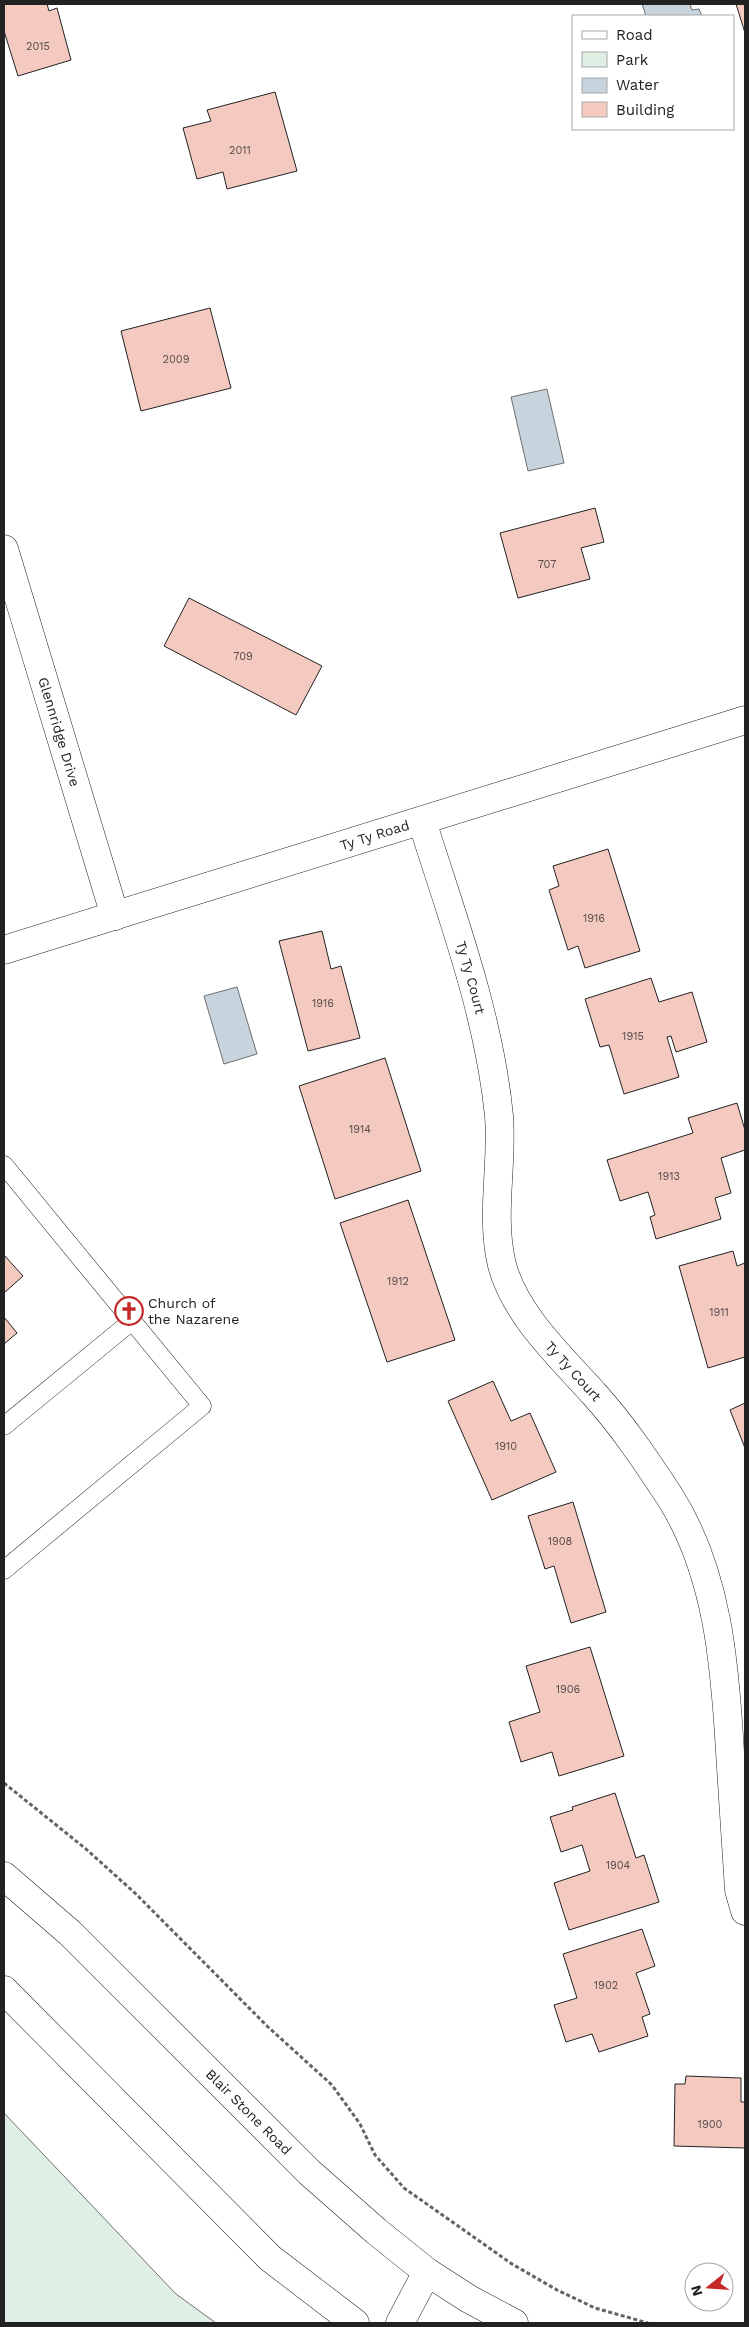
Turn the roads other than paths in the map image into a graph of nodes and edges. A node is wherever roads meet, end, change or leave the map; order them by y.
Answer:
1 (4, 549) edge
2 (745, 720) edge
3 (422, 821) junction
4 (115, 916) junction
5 (4, 950) edge
6 (4, 1165) edge
7 (132, 1321) junction
8 (4, 1426) edge
9 (4, 1570) edge
10 (4, 1876) edge
11 (745, 1911) edge
12 (4, 1990) edge
13 (427, 2272) junction
14 (355, 2323) edge
15 (400, 2323) edge
16 (514, 2323) edge

1 - 4 street, Glennridge Drive
2 - 3 street, Ty Ty Road
3 - 4 street, Ty Ty Road
3 - 11 street, Ty Ty Court
4 - 5 street, Ty Ty Road
6 - 7 lane
7 - 8 lane
7 - 9 lane
10 - 13 street, Blair Stone Road
12 - 14 street
13 - 15 street
13 - 16 street, Blair Stone Road

